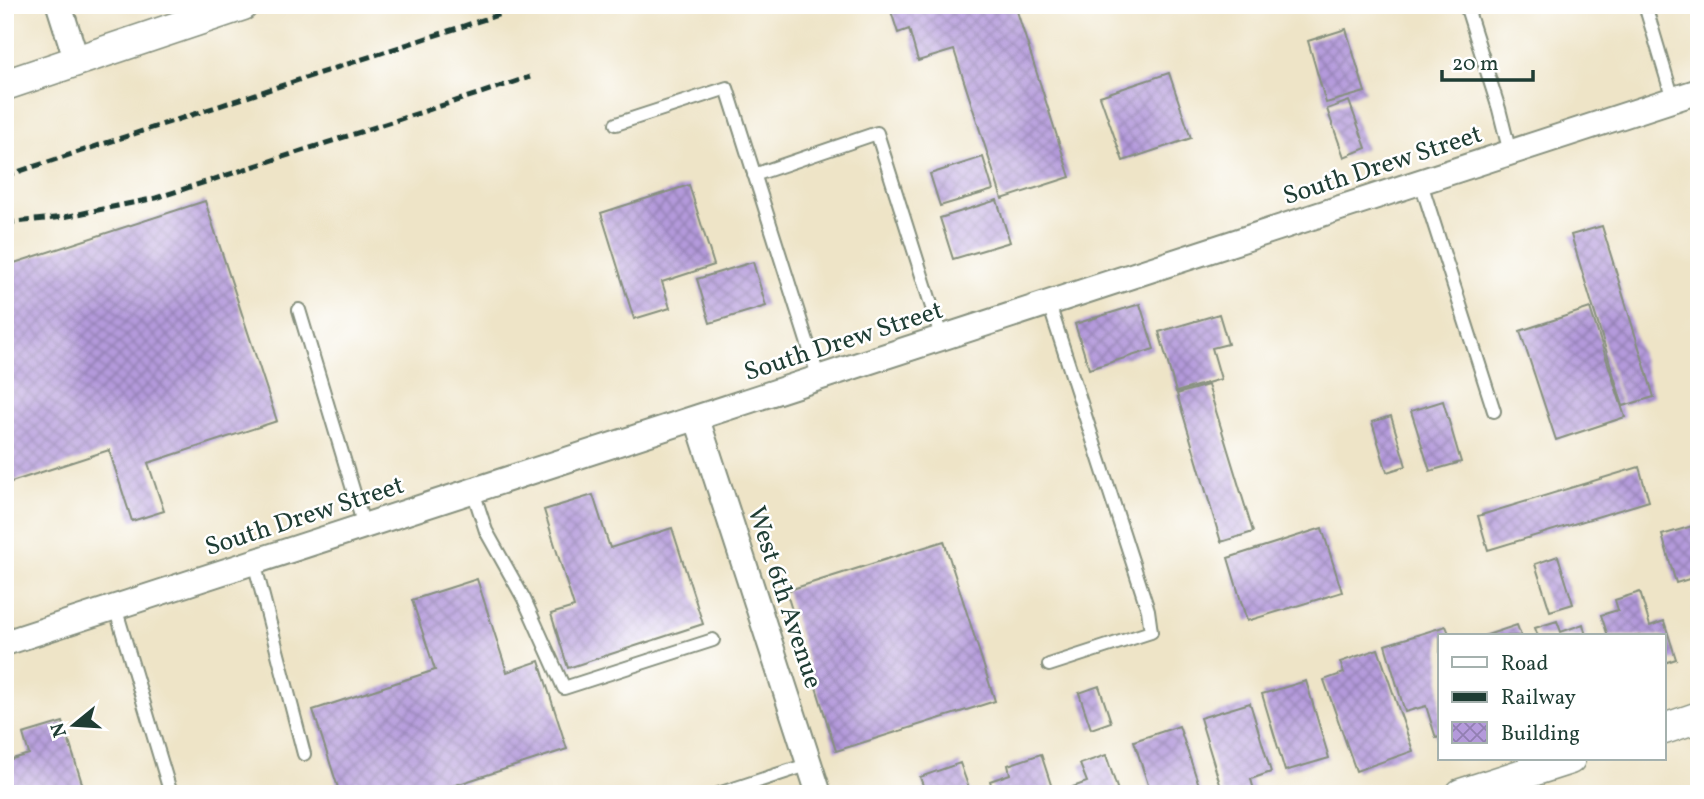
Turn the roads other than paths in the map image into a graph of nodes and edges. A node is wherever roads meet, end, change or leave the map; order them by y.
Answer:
1 (60, 5) edge
2 (243, 5) edge
3 (1466, 5) edge
4 (1645, 5) edge
5 (77, 62) junction
6 (5, 85) edge
7 (1699, 91) edge
8 (1673, 99) junction
9 (616, 124) dead end
10 (1510, 153) junction
11 (754, 175) junction
12 (1421, 183) junction
13 (1049, 304) junction
14 (299, 310) dead end
15 (942, 339) junction
16 (818, 379) junction
17 (1494, 411) dead end
18 (697, 419) junction
19 (473, 491) junction
20 (365, 526) junction
21 (254, 562) junction
22 (115, 607) junction
23 (713, 640) dead end
24 (5, 643) edge
25 (1049, 665) dead end
26 (1699, 717) edge
27 (1666, 728) edge
28 (304, 754) dead end
29 (1567, 760) edge
30 (810, 764) junction
31 (170, 794) edge
32 (718, 794) edge
33 (819, 794) edge
34 (1461, 794) edge

1 - 5 street
2 - 5 street
3 - 10 lane
4 - 8 lane
5 - 6 street
7 - 8 street, South Drew Street
8 - 10 street, South Drew Street
9 - 11 lane
10 - 12 street, South Drew Street
11 - 15 lane
11 - 16 lane
12 - 13 street, South Drew Street
12 - 17 lane
13 - 15 street, South Drew Street
13 - 25 lane
14 - 20 lane
15 - 16 street, South Drew Street
16 - 18 street, South Drew Street
18 - 19 street, South Drew Street
18 - 30 street, West 6th Avenue
19 - 20 street, South Drew Street
19 - 23 lane
20 - 21 street, South Drew Street
21 - 22 street, South Drew Street
21 - 28 lane
22 - 24 street, South Drew Street
22 - 31 lane
26 - 27 street
29 - 34 street
30 - 32 lane
30 - 33 street, West 6th Avenue

